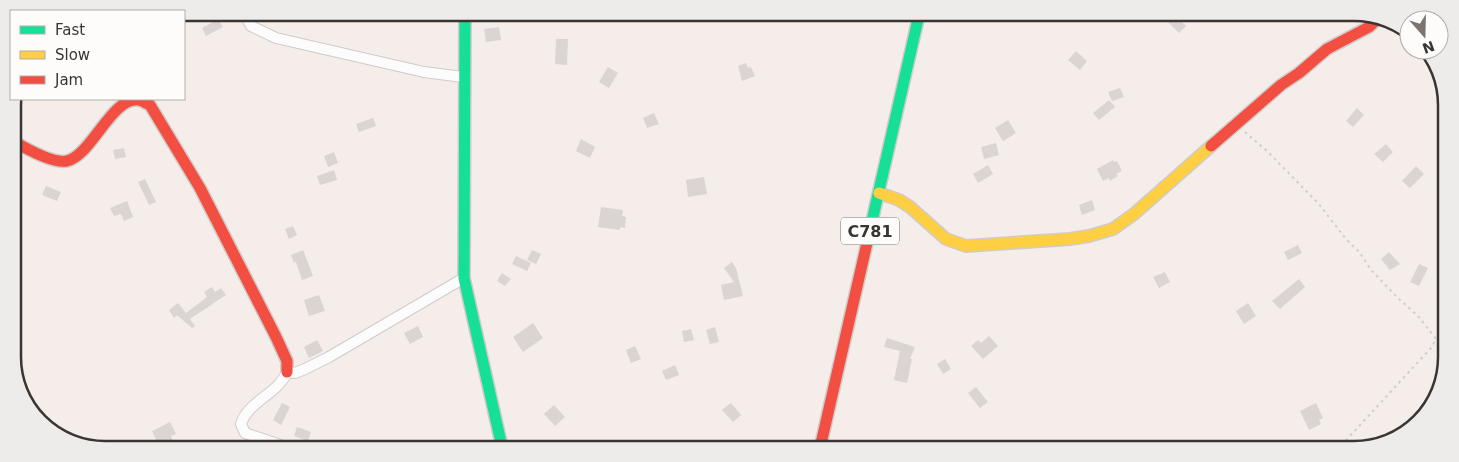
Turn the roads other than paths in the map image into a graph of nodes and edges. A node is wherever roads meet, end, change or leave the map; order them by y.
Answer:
1 (248, 21) edge
2 (465, 21) edge
3 (918, 21) edge
4 (1372, 23) edge
5 (463, 77) junction
6 (136, 100) edge
7 (145, 101) edge
8 (21, 145) edge
9 (879, 193) junction
10 (464, 278) junction
11 (288, 372) junction
12 (268, 441) edge
13 (501, 441) edge
14 (822, 441) edge

1 - 5 street
2 - 5 street
3 - 9 street, C781
4 - 9 street
5 - 10 street
6 - 8 street
7 - 11 street
9 - 14 street, C781
10 - 11 street
10 - 13 street
11 - 12 street

